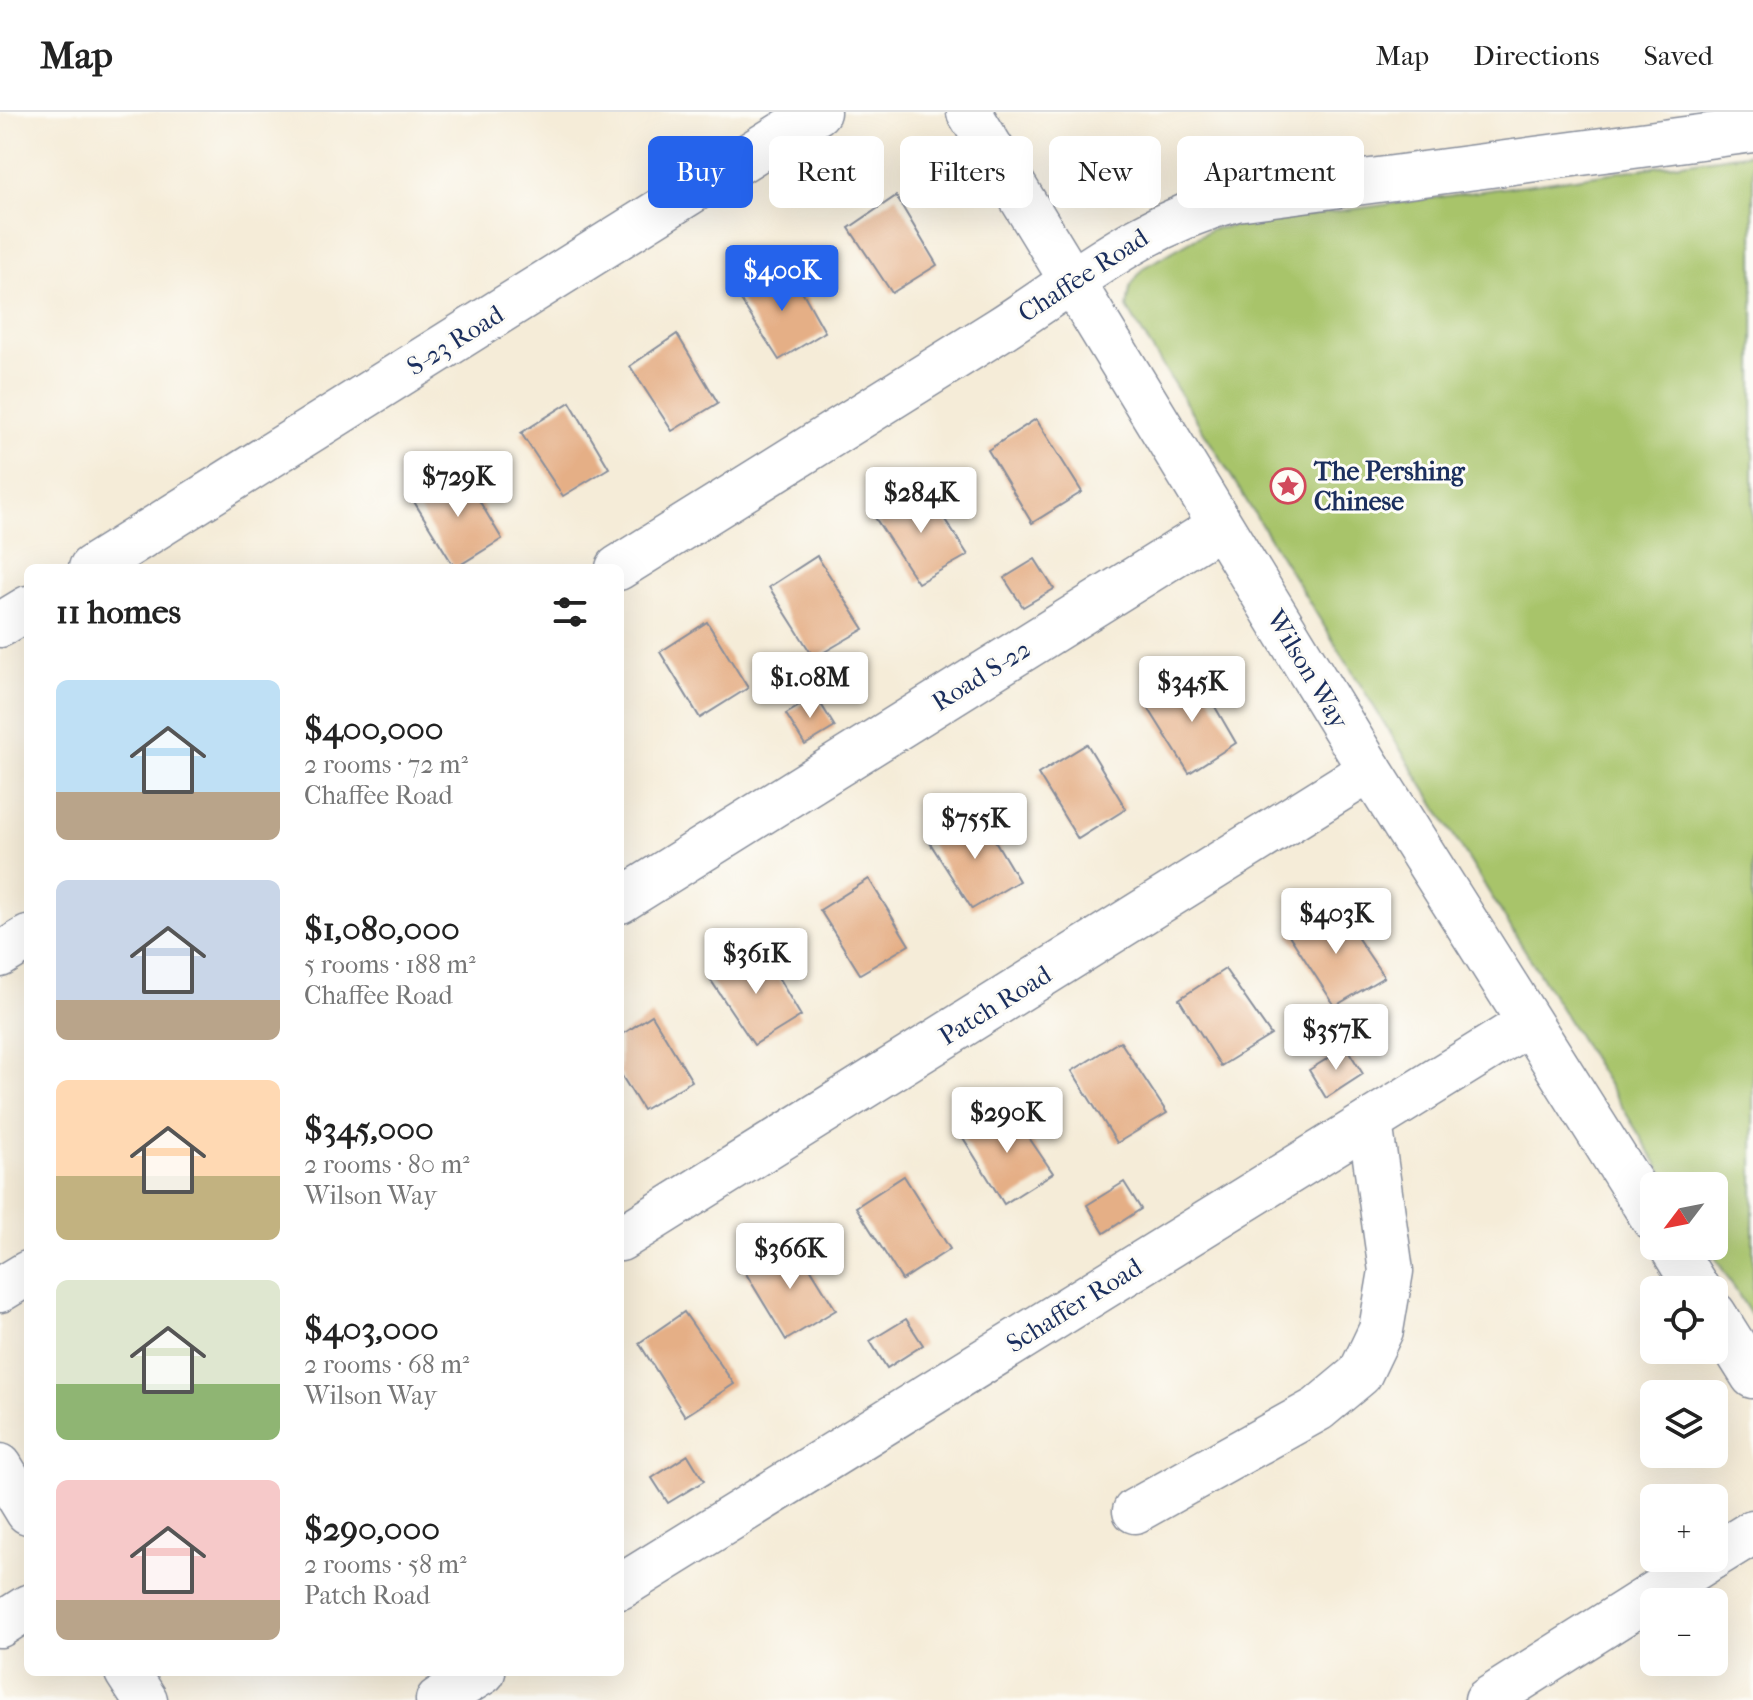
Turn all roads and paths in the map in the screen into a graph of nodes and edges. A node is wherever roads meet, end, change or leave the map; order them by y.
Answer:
1 (818, 112) edge
2 (969, 112) edge
3 (1753, 130) edge
4 (1073, 281) junction
5 (1220, 526) junction
6 (97, 564) edge
7 (624, 564) edge
8 (24, 610) edge
9 (0, 625) edge
10 (1370, 770) junction
11 (624, 898) edge
12 (24, 940) edge
13 (0, 955) edge
14 (1529, 1023) junction
15 (1370, 1122) junction
16 (1640, 1198) edge
17 (624, 1236) edge
18 (24, 1275) edge
19 (0, 1290) edge
20 (1728, 1336) edge
21 (1753, 1376) edge
22 (0, 1466) edge
23 (24, 1505) edge
24 (1135, 1511) dead end
25 (1753, 1532) edge
26 (1728, 1548) edge
27 (1689, 1572) edge
28 (624, 1585) edge
29 (24, 1610) edge
30 (0, 1625) edge
31 (130, 1676) edge
32 (477, 1676) edge
33 (145, 1700) edge
34 (438, 1700) edge
35 (1487, 1700) edge

1 - 6 street, S-23 Road
2 - 4 street, Wilson Way
3 - 4 street, Chaffee Road
4 - 5 street, Wilson Way
4 - 7 street, Chaffee Road
5 - 10 street, Wilson Way
5 - 11 street, Road S-22
8 - 9 street
10 - 14 street, Wilson Way
10 - 17 street, Patch Road
12 - 13 street
14 - 15 street, Schaffer Road
14 - 16 street, Wilson Way
15 - 24 street
15 - 28 street, Schaffer Road
18 - 19 street
20 - 21 street
22 - 23 street
25 - 26 street
27 - 35 street
29 - 30 street
31 - 33 street
32 - 34 street

